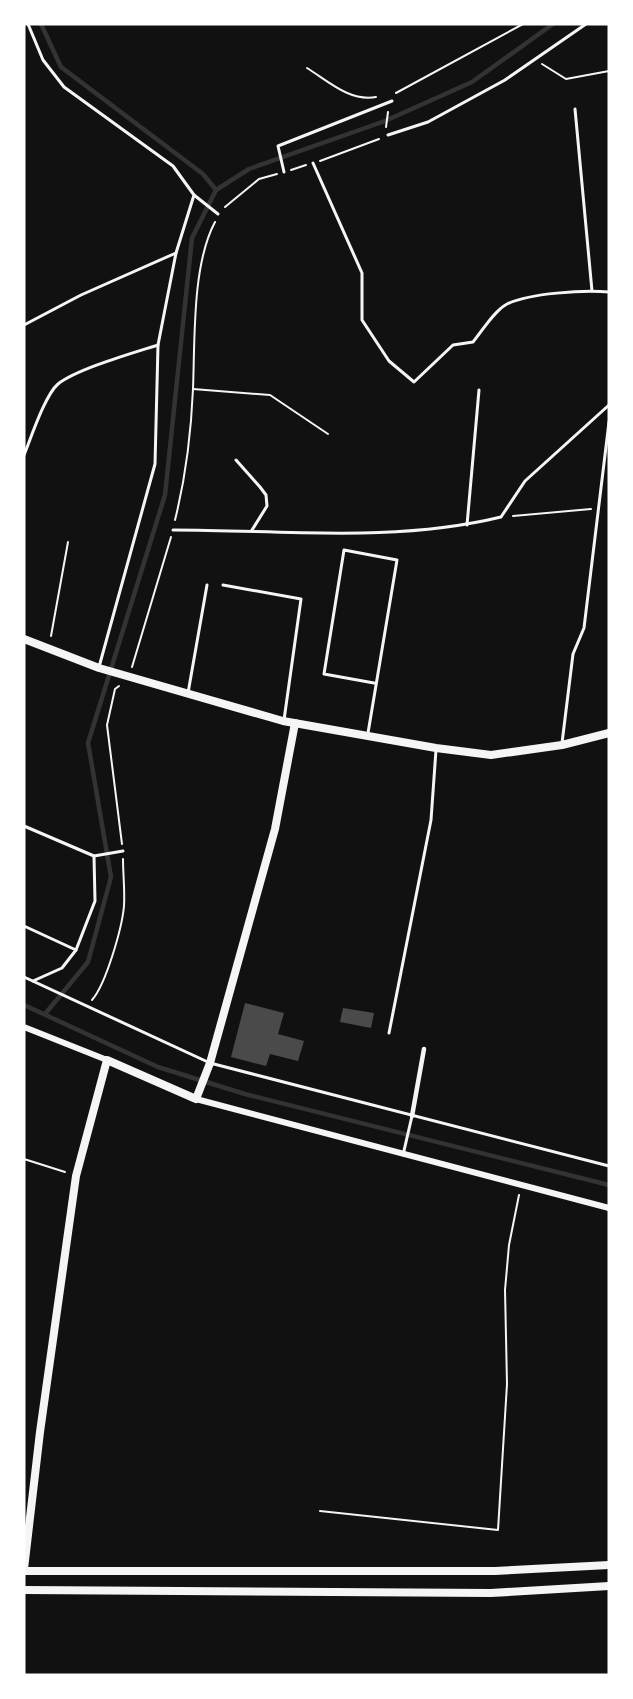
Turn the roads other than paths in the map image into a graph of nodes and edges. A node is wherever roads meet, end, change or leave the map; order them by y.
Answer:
1 (586, 24) edge
2 (27, 26) edge
3 (392, 101) road end
4 (575, 109) dead end
5 (388, 135) road end
6 (313, 164) road end
7 (284, 172) road end
8 (194, 195) junction
9 (219, 214) road end
10 (176, 253) junction
11 (592, 291) junction
12 (609, 292) edge
13 (24, 325) edge
14 (158, 345) junction
15 (479, 390) dead end
16 (609, 405) edge
17 (609, 422) edge
18 (24, 455) edge
19 (236, 460) dead end
20 (467, 525) junction
21 (173, 530) road end
22 (252, 530) junction
23 (207, 585) dead end
24 (223, 585) dead end
25 (24, 639) edge
26 (99, 668) junction
27 (374, 683) junction
28 (188, 693) junction
29 (283, 721) junction
30 (296, 723) junction
31 (609, 733) edge
32 (367, 735) junction
33 (562, 745) junction
34 (436, 748) junction
35 (24, 826) edge
36 (123, 851) road end
37 (93, 856) junction
38 (24, 926) edge
39 (76, 950) junction
40 (24, 976) edge
41 (33, 981) junction
42 (24, 1027) edge
43 (389, 1033) dead end
44 (424, 1049) dead end
45 (107, 1060) junction
46 (209, 1066) junction
47 (196, 1099) junction
48 (412, 1116) junction
49 (403, 1155) junction
50 (609, 1166) edge
51 (609, 1208) edge
52 (609, 1565) edge
53 (24, 1570) edge
54 (609, 1586) edge
55 (24, 1590) edge

1 - 5 lane
2 - 8 lane
3 - 7 lane
4 - 11 lane
6 - 11 lane
8 - 9 lane
8 - 10 lane
10 - 13 lane
10 - 14 lane
11 - 12 lane
14 - 18 lane
14 - 26 lane
15 - 20 lane
16 - 20 lane
17 - 33 lane
19 - 22 lane
20 - 22 lane
21 - 22 lane
23 - 28 lane
24 - 29 lane
25 - 26 main road
26 - 28 main road
27 - 27 lane
27 - 32 lane
28 - 29 main road
29 - 30 main road
30 - 32 main road
30 - 46 street
31 - 33 main road
32 - 34 main road
33 - 34 main road
34 - 43 lane
35 - 37 lane
36 - 37 lane
37 - 39 lane
38 - 39 lane
39 - 41 lane
40 - 41 lane
41 - 46 lane
42 - 45 street
44 - 48 street
45 - 47 street
45 - 53 street
46 - 47 street
46 - 48 lane
47 - 49 street
48 - 49 lane
48 - 50 lane
49 - 51 street
52 - 53 street
54 - 55 street

